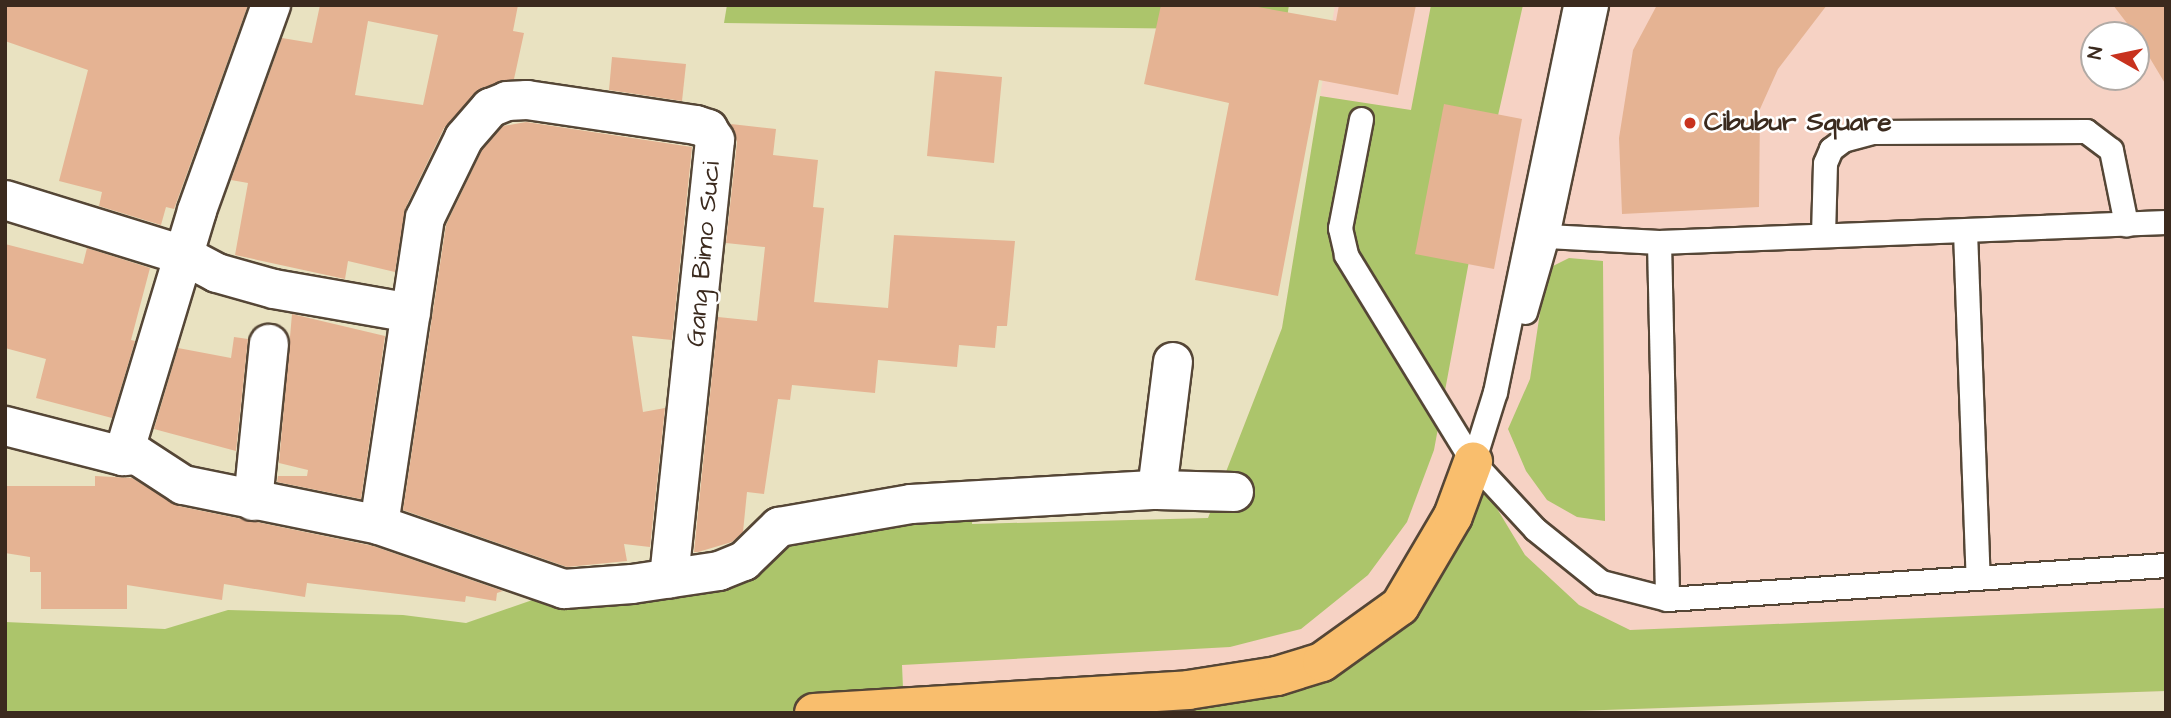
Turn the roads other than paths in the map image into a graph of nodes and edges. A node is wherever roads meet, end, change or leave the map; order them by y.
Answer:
1 (271, 5) edge
2 (1575, 5) edge
3 (1596, 5) edge
4 (1361, 120) dead end
5 (5, 200) edge
6 (2166, 222) edge
7 (2126, 224) junction
8 (1965, 232) junction
9 (1823, 235) junction
10 (1547, 236) junction
11 (1659, 242) junction
12 (183, 255) junction
13 (411, 313) junction
14 (269, 344) dead end
15 (1173, 362) dead end
16 (1495, 392) junction
17 (5, 426) edge
18 (123, 456) junction
19 (1473, 462) junction
20 (1157, 490) junction
21 (1234, 492) dead end
22 (253, 501) junction
23 (379, 526) junction
24 (2166, 565) edge
25 (1978, 578) junction
26 (669, 579) junction
27 (1667, 599) junction
28 (814, 713) edge

1 - 12 street
2 - 16 lane
3 - 10 lane
4 - 19 lane
5 - 12 street
6 - 7 lane
7 - 8 lane
7 - 9 lane
8 - 9 lane
8 - 25 lane
9 - 11 lane
10 - 11 lane
10 - 16 lane
11 - 27 lane
12 - 13 street
12 - 18 street
13 - 23 street, Gang Bimo Suci
13 - 26 street, Gang Bimo Suci
14 - 22 street
15 - 20 street
16 - 19 lane
17 - 18 street
18 - 22 street
19 - 27 lane
19 - 28 highway
20 - 21 street
20 - 26 street
22 - 23 street
23 - 26 street
24 - 25 lane
25 - 27 lane

